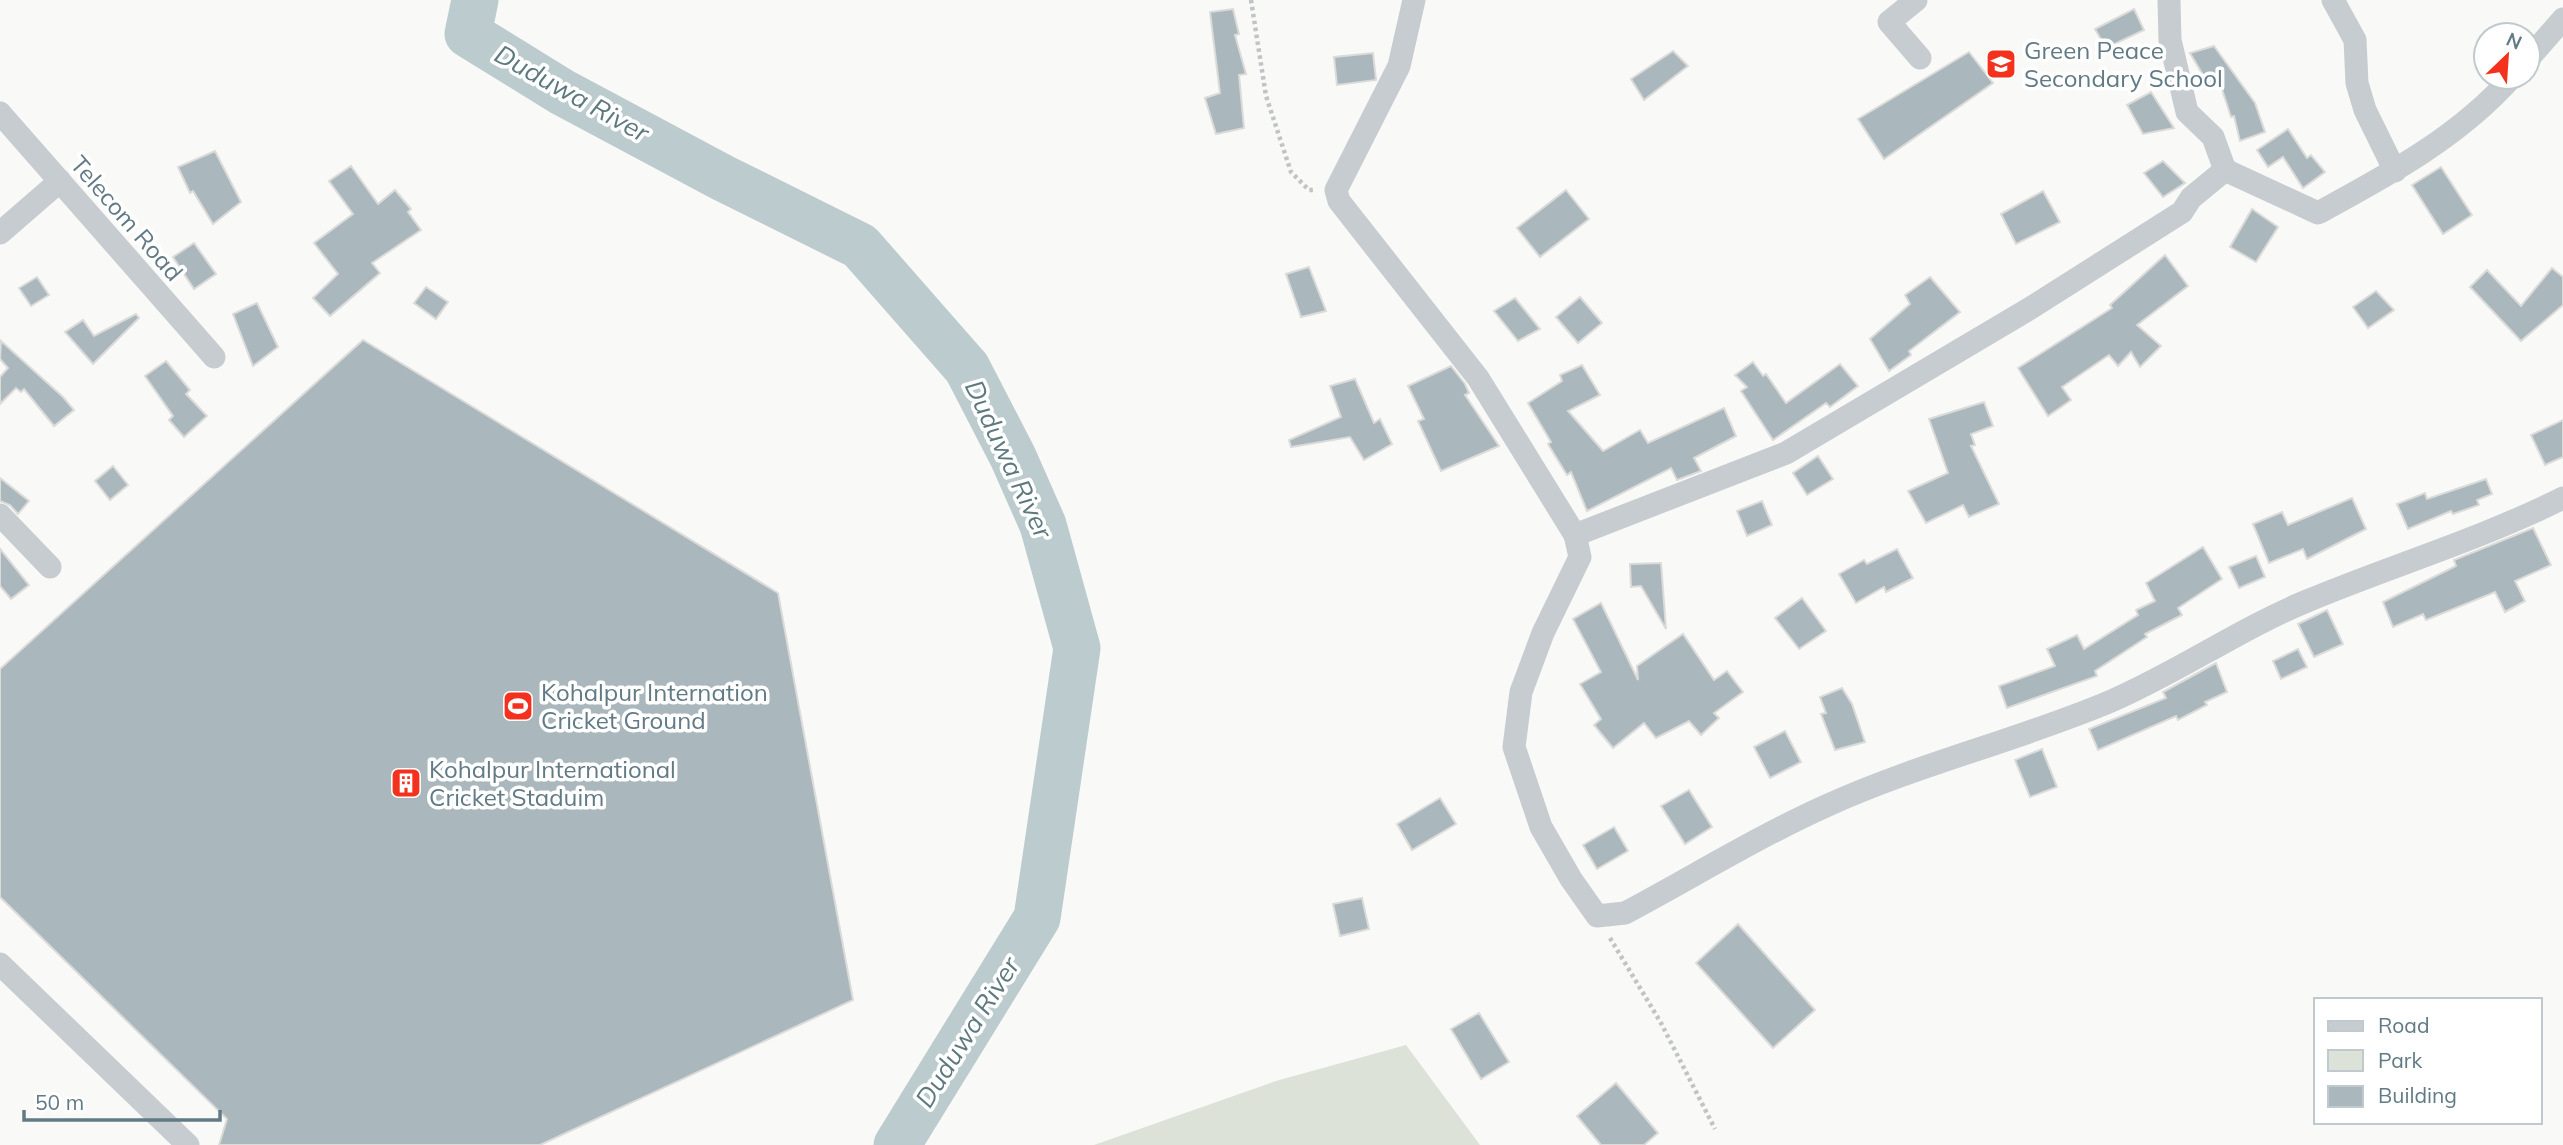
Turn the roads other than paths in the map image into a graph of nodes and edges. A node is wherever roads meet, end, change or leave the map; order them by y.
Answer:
1 (1414, 0) edge
2 (1916, 0) edge
3 (2169, 0) edge
4 (2333, 0) edge
5 (2563, 19) edge
6 (2542, 43) edge
7 (1920, 58) dead end
8 (2499, 91) edge
9 (0, 113) edge
10 (2225, 170) junction
11 (2395, 171) junction
12 (60, 181) junction
13 (0, 233) edge
14 (214, 357) dead end
15 (2563, 498) edge
16 (0, 515) edge
17 (1575, 536) junction
18 (50, 567) dead end
19 (0, 964) edge
20 (188, 1145) edge

1 - 17 street
2 - 7 street
3 - 10 street
4 - 11 street
5 - 6 street
8 - 11 street
9 - 12 street, Telecom Road
10 - 11 street
10 - 17 street
12 - 13 street
12 - 14 street, Telecom Road
15 - 17 street
16 - 18 street
19 - 20 street

